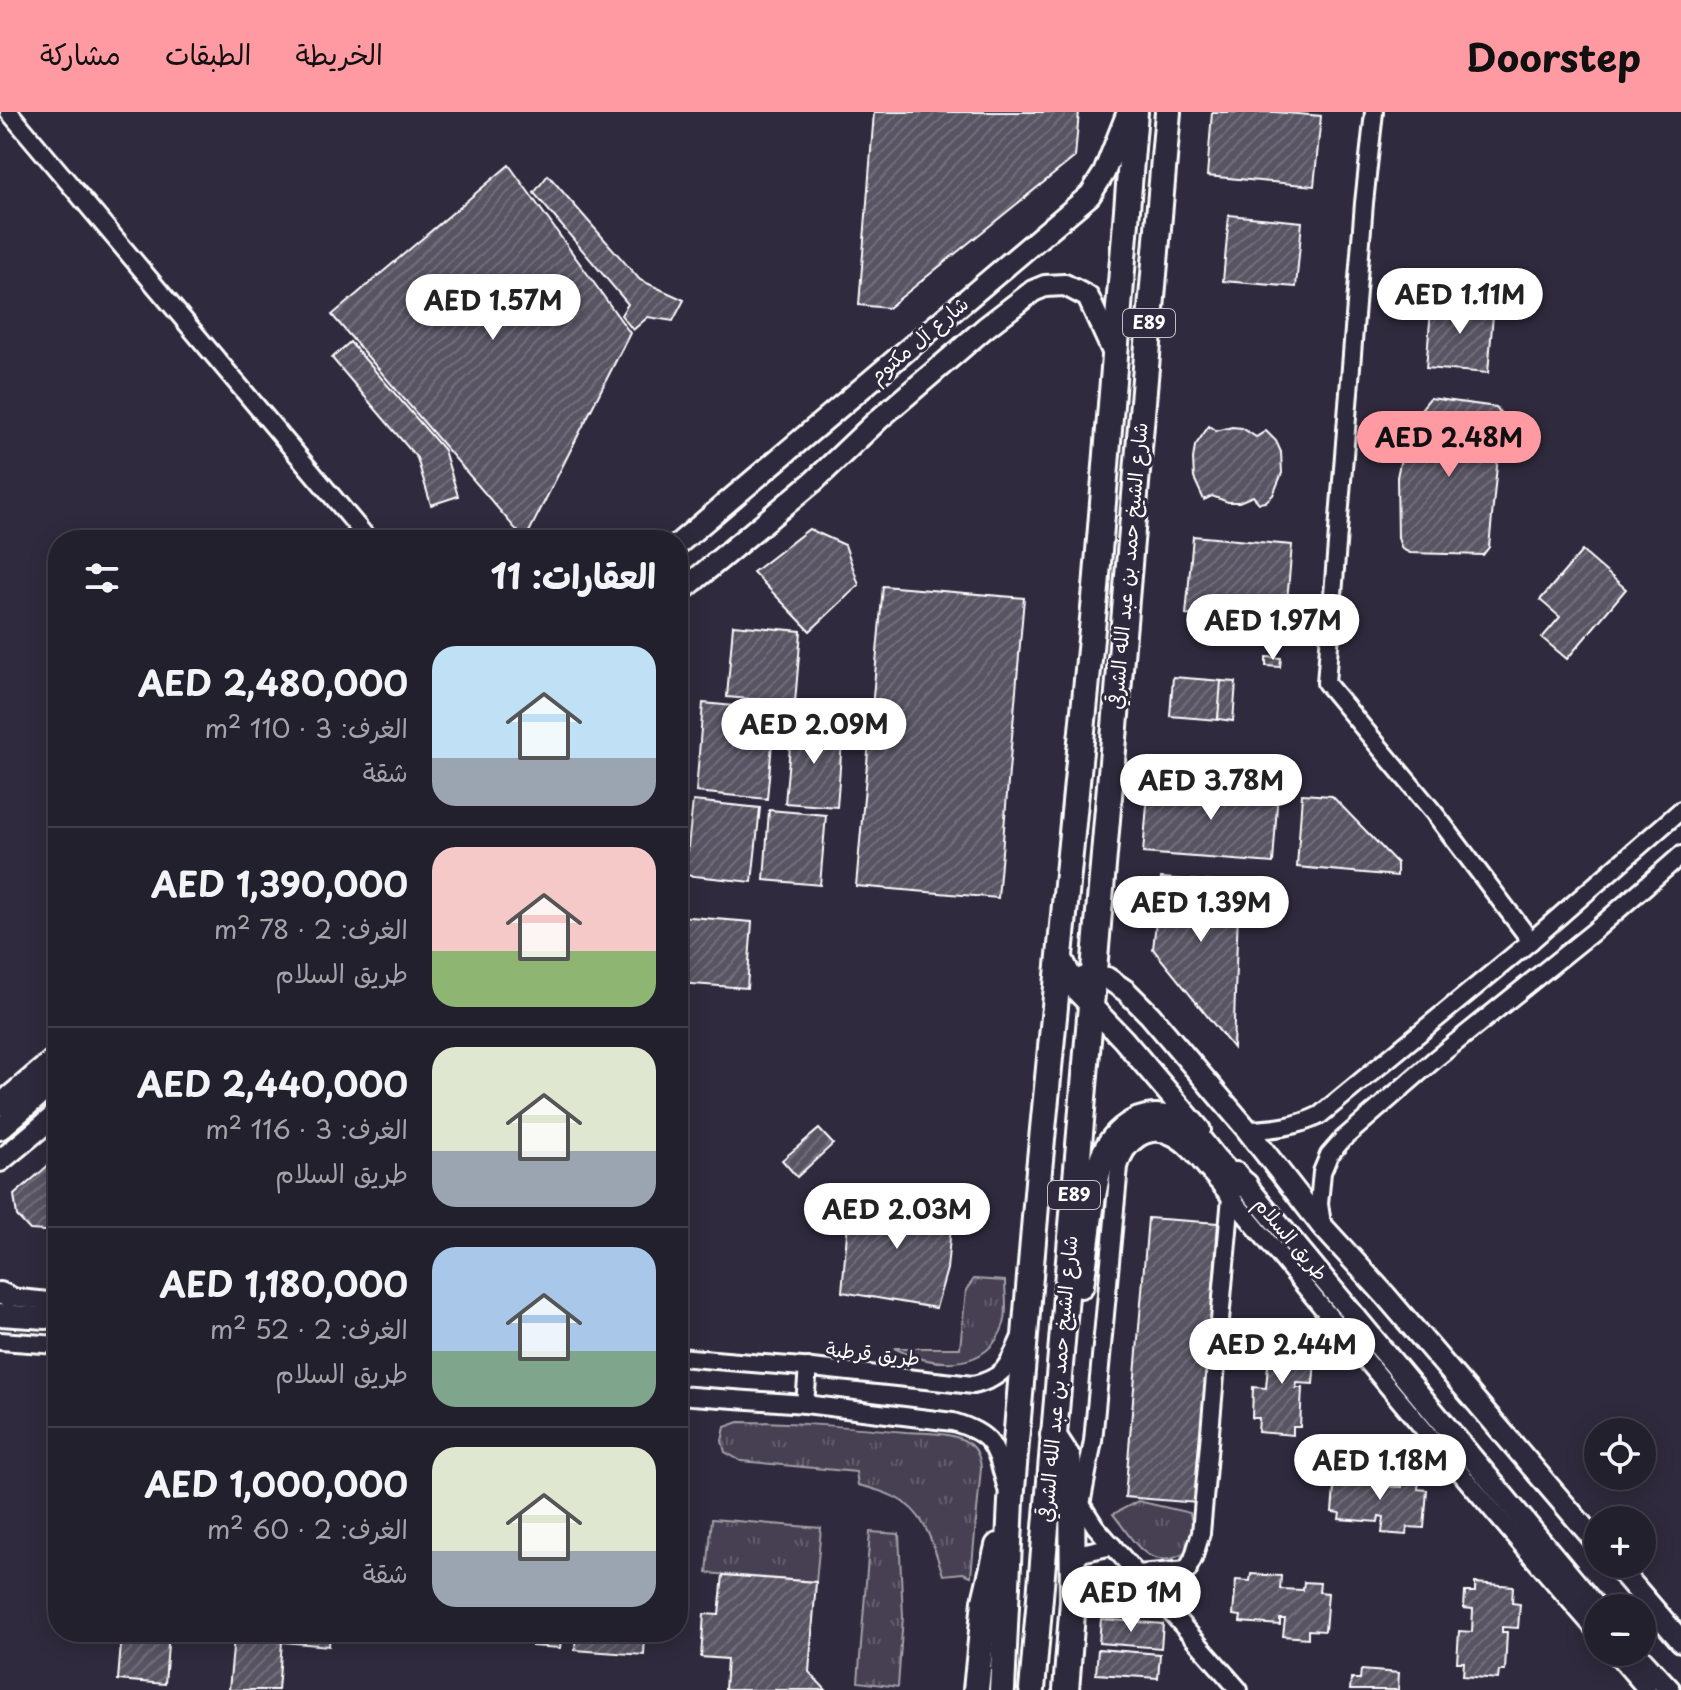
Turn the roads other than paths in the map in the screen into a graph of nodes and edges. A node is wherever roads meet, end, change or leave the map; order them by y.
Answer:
1 (9, 112) edge
2 (1128, 112) edge
3 (1135, 112) edge
4 (1168, 112) edge
5 (1374, 112) edge
6 (976, 292) junction
7 (985, 328) junction
8 (1115, 357) junction
9 (361, 530) edge
10 (688, 536) edge
11 (688, 586) edge
12 (1086, 684) junction
13 (1681, 810) edge
14 (1681, 855) edge
15 (1097, 938) junction
16 (1531, 941) junction
17 (1060, 953) junction
18 (1082, 979) junction
19 (1056, 1004) junction
20 (1091, 1006) junction
21 (1431, 1025) junction
22 (1052, 1038) junction
23 (1442, 1053) junction
24 (48, 1064) edge
25 (48, 1088) edge
26 (0, 1105) edge
27 (48, 1121) edge
28 (0, 1129) edge
29 (1247, 1130) junction
30 (0, 1161) edge
31 (1238, 1191) junction
32 (1322, 1226) junction
33 (2, 1300) edge
34 (48, 1302) edge
35 (48, 1317) edge
36 (1028, 1320) junction
37 (1062, 1329) junction
38 (0, 1341) edge
39 (48, 1344) edge
40 (688, 1358) edge
41 (808, 1367) junction
42 (1057, 1384) junction
43 (688, 1396) edge
44 (805, 1404) junction
45 (1053, 1435) junction
46 (1480, 1466) junction
47 (1455, 1469) junction
48 (1076, 1497) junction
49 (1011, 1501) junction
50 (1584, 1528) edge
51 (1113, 1546) junction
52 (1072, 1555) junction
53 (1188, 1570) junction
54 (1137, 1574) junction
55 (1627, 1578) edge
56 (1584, 1594) edge
57 (1166, 1606) junction
58 (1584, 1617) edge
59 (1681, 1641) edge
60 (1626, 1666) edge
61 (1648, 1666) edge
62 (976, 1690) edge
63 (1002, 1690) edge
64 (1032, 1690) edge
65 (1066, 1690) edge
66 (1239, 1690) edge
67 (1647, 1690) edge
68 (1670, 1690) edge

1 - 9 street
2 - 6 main road, شارع آل مكتوم
3 - 8 highway, شارع الشيخ حمد بن عبد الله الشرقي / E89
4 - 15 highway, شارع الشيخ حمد بن عبد الله الشرقي / E89
5 - 16 street
6 - 7 main road
6 - 10 main road, شارع آل مكتوم
7 - 8 main road, شارع آل مكتوم
7 - 11 main road, شارع آل مكتوم
8 - 12 highway, شارع الشيخ حمد بن عبد الله الشرقي / E89
12 - 15 highway
12 - 17 highway, شارع الشيخ حمد بن عبد الله الشرقي / E89
13 - 16 street
14 - 23 street
15 - 18 highway, شارع الشيخ حمد بن عبد الله الشرقي / E89
16 - 21 street
17 - 18 main road
17 - 19 highway, شارع الشيخ حمد بن عبد الله الشرقي / E89
18 - 19 main road
18 - 20 highway, شارع الشيخ حمد بن عبد الله الشرقي / E89
18 - 29 main road, طريق السلام
19 - 22 highway, شارع الشيخ حمد بن عبد الله الشرقي / E89
20 - 31 main road, طريق السلام
20 - 37 highway, شارع الشيخ حمد بن عبد الله الشرقي / E89
21 - 23 street
21 - 29 street
22 - 36 highway, شارع الشيخ حمد بن عبد الله الشرقي / E89
22 - 37 highway
23 - 32 street
24 - 26 main road
25 - 28 main road
27 - 30 main road
29 - 32 main road, طريق السلام
31 - 42 highway
31 - 46 main road, طريق السلام
31 - 47 street
31 - 48 street
31 - 53 street
32 - 50 main road, طريق السلام
33 - 34 street
33 - 35 main road
36 - 41 street, طريق قرطبة
36 - 49 highway, شارع الشيخ حمد بن عبد الله الشرقي / E89
37 - 42 highway, شارع الشيخ حمد بن عبد الله الشرقي / E89
38 - 39 street
40 - 41 street, طريق قرطبة
41 - 44 street
42 - 45 highway, شارع الشيخ حمد بن عبد الله الشرقي / E89
43 - 44 street
44 - 49 street
45 - 48 highway
45 - 64 highway, شارع الشيخ حمد بن عبد الله الشرقي / E89
46 - 47 street
46 - 56 main road, طريق السلام
47 - 58 street
48 - 51 street
48 - 52 highway
49 - 62 highway
49 - 63 highway, شارع الشيخ حمد بن عبد الله الشرقي / E89
51 - 52 street
51 - 54 street
52 - 65 highway
53 - 54 street
53 - 57 street
54 - 57 street
55 - 59 main road
57 - 66 street
60 - 67 street
61 - 68 main road

